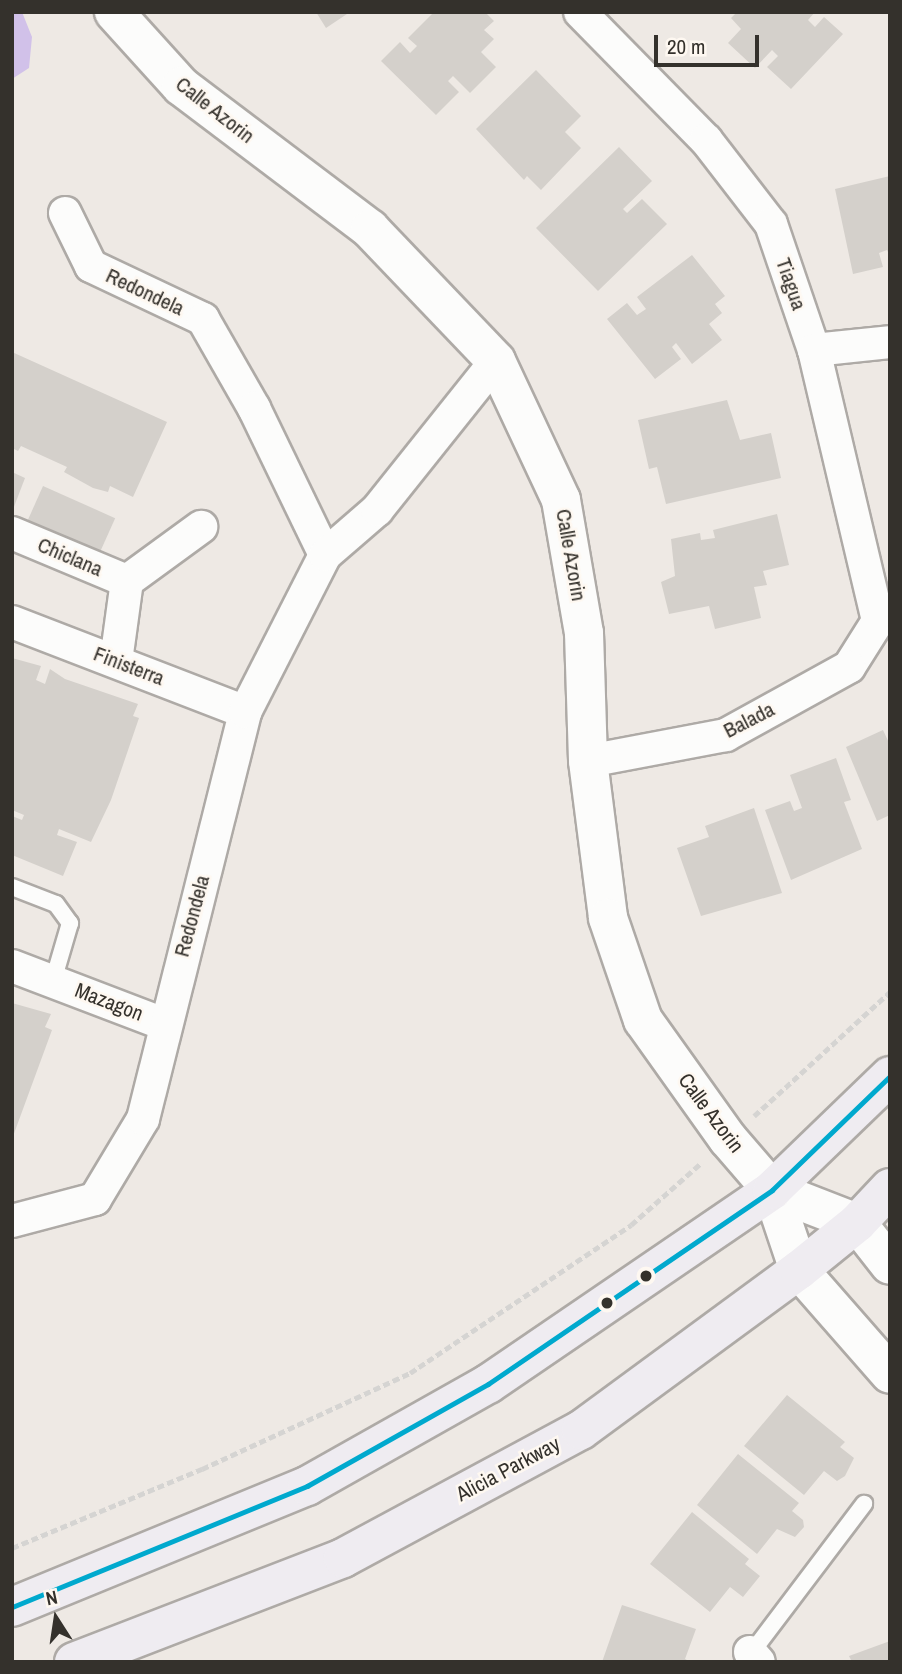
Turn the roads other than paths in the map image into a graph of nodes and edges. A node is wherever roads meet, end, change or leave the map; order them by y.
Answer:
1 (114, 12) edge
2 (597, 18) edge
3 (65, 213) dead end
4 (890, 342) edge
5 (814, 350) junction
6 (496, 361) junction
7 (201, 527) dead end
8 (12, 533) edge
9 (325, 555) junction
10 (127, 581) junction
11 (878, 621) joint
12 (12, 622) edge
13 (116, 661) junction
14 (246, 712) junction
15 (588, 761) junction
16 (12, 887) edge
17 (12, 966) edge
18 (53, 981) junction
19 (164, 1024) junction
20 (890, 1076) edge
21 (890, 1188) edge
22 (772, 1190) junction
23 (12, 1221) edge
24 (857, 1223) junction
25 (890, 1265) edge
26 (799, 1270) junction
27 (890, 1374) edge
28 (864, 1504) dead end
29 (12, 1607) edge
30 (752, 1659) edge
31 (74, 1662) edge

1 - 6 street, Calle Azorin
2 - 5 street, Tiagua
3 - 9 street, Redondela
4 - 5 street
5 - 11 street, Tiagua
6 - 9 street, Redondela
6 - 15 street, Calle Azorin
7 - 10 street, Chiclana
8 - 10 street, Chiclana
9 - 14 street, Redondela
10 - 13 street, Chiclana
11 - 15 street, Balada
12 - 13 street, Finisterra
13 - 14 street, Finisterra
14 - 19 street, Redondela
15 - 22 street, Calle Azorin
16 - 18 lane, Mazagon
17 - 18 street, Mazagon
18 - 19 street, Mazagon
19 - 23 street, Redondela
20 - 22 main road
21 - 24 main road, Alicia Parkway
22 - 24 street, Calle Azorin
22 - 26 street, Calle Azorin
22 - 29 main road
24 - 25 street
24 - 26 main road, Alicia Parkway
26 - 27 street, Calle Azorin
26 - 31 main road, Alicia Parkway
28 - 30 lane

